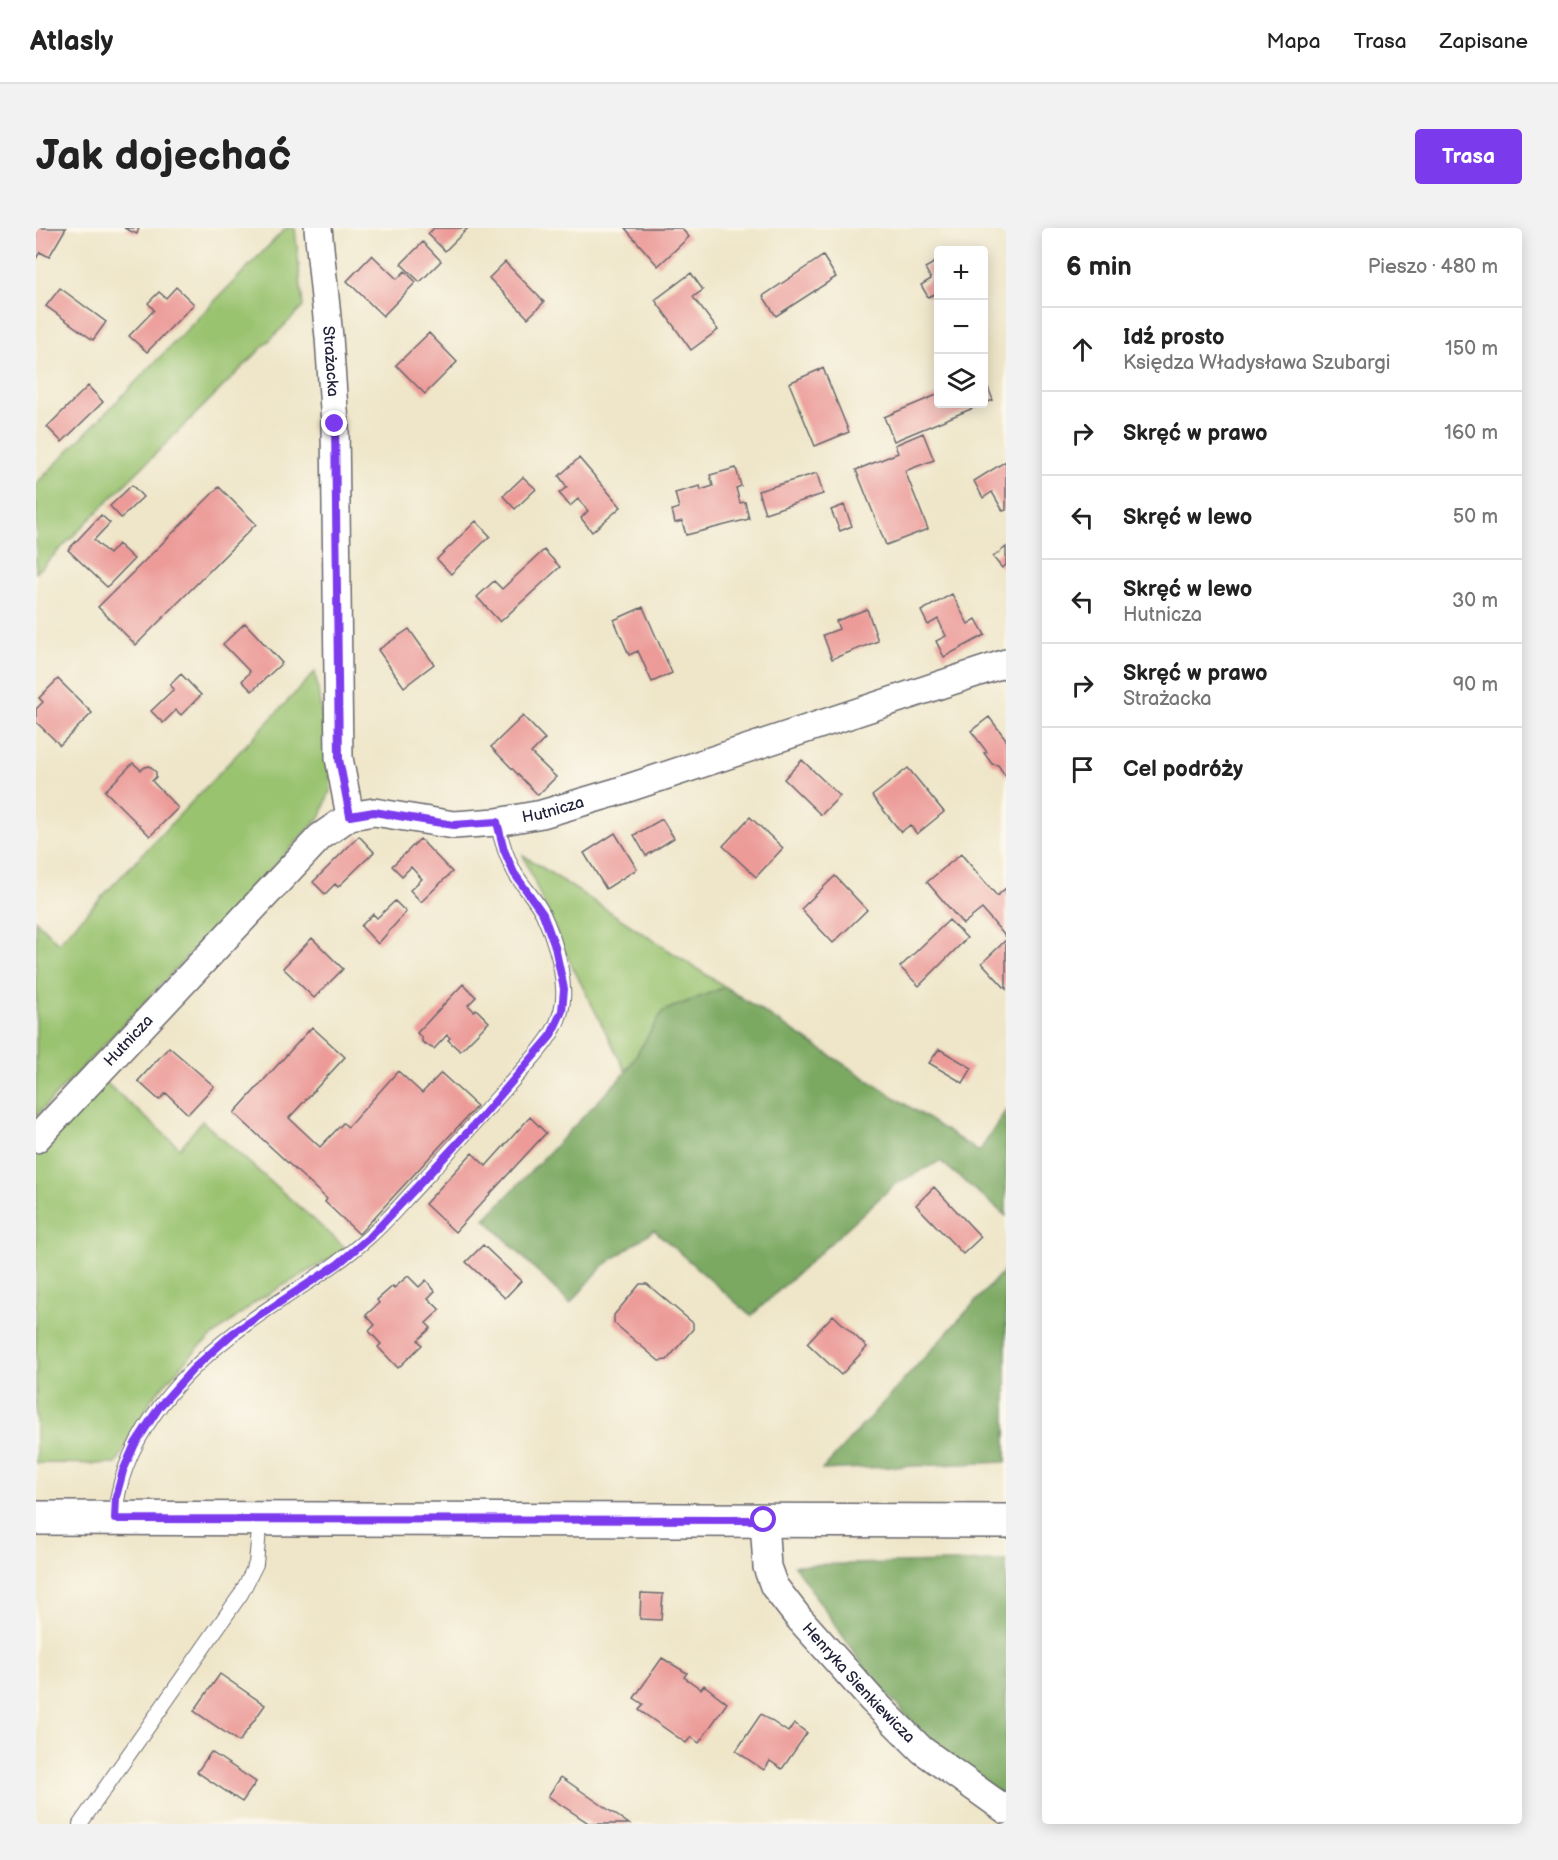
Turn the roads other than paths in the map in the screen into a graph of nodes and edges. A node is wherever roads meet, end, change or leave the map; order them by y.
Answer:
1 (318, 228) edge
2 (1006, 663) edge
3 (350, 816) junction
4 (497, 822) junction
5 (36, 1139) edge
6 (36, 1518) edge
7 (115, 1519) junction
8 (260, 1519) junction
9 (764, 1520) junction
10 (1006, 1521) edge
11 (1006, 1810) edge
12 (80, 1824) edge

1 - 3 street, Strażacka
2 - 4 street, Hutnicza
3 - 4 street, Hutnicza
3 - 5 street, Hutnicza
4 - 7 lane
6 - 7 street
7 - 8 street
8 - 9 street
8 - 12 lane
9 - 10 street
9 - 11 street, Henryka Sienkiewicza

